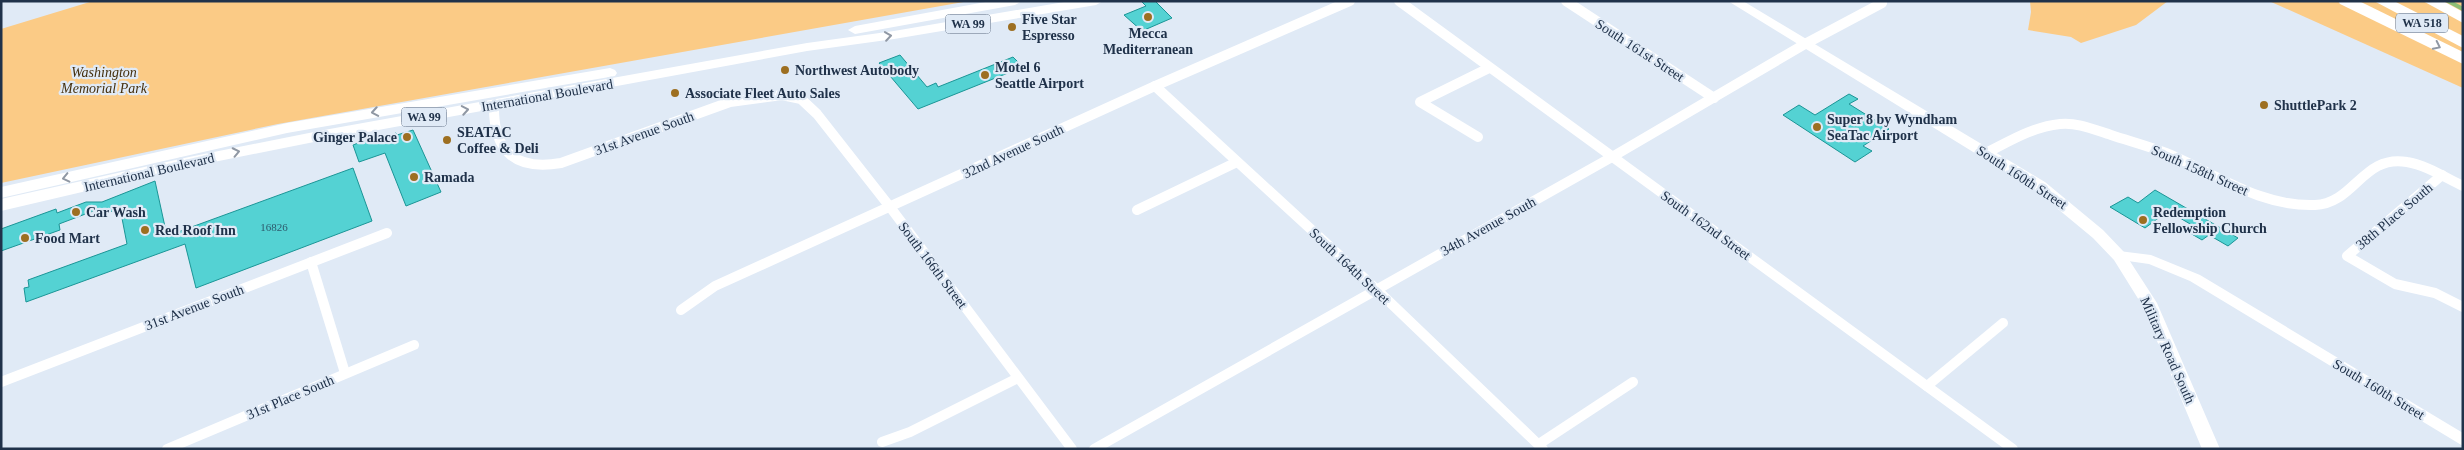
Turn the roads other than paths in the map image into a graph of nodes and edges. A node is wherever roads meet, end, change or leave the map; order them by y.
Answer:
1 (1015, 1) edge
2 (1096, 1) edge
3 (1350, 1) edge
4 (1399, 1) edge
5 (1566, 1) edge
6 (1734, 1) edge
7 (2346, 1) edge
8 (2382, 1) edge
9 (2406, 1) edge
10 (2431, 1) edge
11 (1882, 3) dead end
12 (2463, 18) edge
13 (2463, 30) edge
14 (2463, 43) edge
15 (1805, 44) junction
16 (2463, 59) edge
17 (1489, 68) junction
18 (544, 84) junction
19 (1155, 86) junction
20 (782, 95) joint
21 (1714, 98) junction
22 (494, 105) junction
23 (1478, 137) dead end
24 (1986, 153) junction
25 (1612, 157) junction
26 (1237, 162) junction
27 (2442, 176) junction
28 (2463, 186) edge
29 (1, 193) edge
30 (1, 205) edge
31 (890, 207) junction
32 (1137, 210) dead end
33 (387, 233) dead end
34 (2119, 256) junction
35 (311, 262) junction
36 (1376, 289) junction
37 (2463, 307) edge
38 (681, 310) dead end
39 (2003, 324) dead end
40 (414, 345) dead end
41 (346, 373) junction
42 (1018, 378) junction
43 (1, 382) edge
44 (1633, 382) dead end
45 (1927, 386) junction
46 (2463, 440) edge
47 (882, 442) dead end
48 (2209, 444) edge
49 (1541, 446) edge
50 (167, 449) edge
51 (1072, 449) edge
52 (1094, 449) edge
53 (2013, 449) edge
54 (2222, 449) edge

1 - 18 main road, International Boulevard / WA 99
22 -> 2 main road, International Boulevard / WA 99
3 - 19 street, 32nd Avenue South
4 - 17 street, South 162nd Street
5 - 21 street, South 161st Street
6 - 15 main road, South 160th Street
7 -> 16 highway
8 - 14 highway, WA 518
9 - 13 highway, WA 518
10 - 12 highway
11 - 15 street, 34th Avenue South
15 - 21 street, 34th Avenue South
15 - 24 main road, South 160th Street
17 - 23 street
17 - 25 street, South 162nd Street
18 - 22 main road
18 -> 29 main road, International Boulevard / WA 99
19 - 26 street, South 164th Street
19 - 31 street, 32nd Avenue South
20 - 22 street, 31st Avenue South
20 - 31 street, South 166th Street
21 - 25 street, 34th Avenue South
30 -> 22 main road, International Boulevard / WA 99
24 - 27 street, South 158th Street
24 - 34 main road, South 160th Street
25 - 36 street, 34th Avenue South
25 - 45 street, South 162nd Street
26 - 32 street
26 - 36 street, South 164th Street
27 - 28 street, South 158th Street
27 - 37 street, 38th Place South
31 - 38 street, 32nd Avenue South
31 - 42 street, South 166th Street
33 - 35 street, 31st Avenue South
34 - 46 street, South 160th Street
34 - 48 main road, Military Road South
35 - 41 street
35 - 43 street, 31st Avenue South
36 - 49 street, South 164th Street
36 - 52 street, 34th Avenue South
39 - 45 street
40 - 41 street, 31st Place South
41 - 50 street, 31st Place South
42 - 47 street
42 - 51 street, South 166th Street
44 - 49 street
45 - 53 street, South 162nd Street
48 - 54 street

